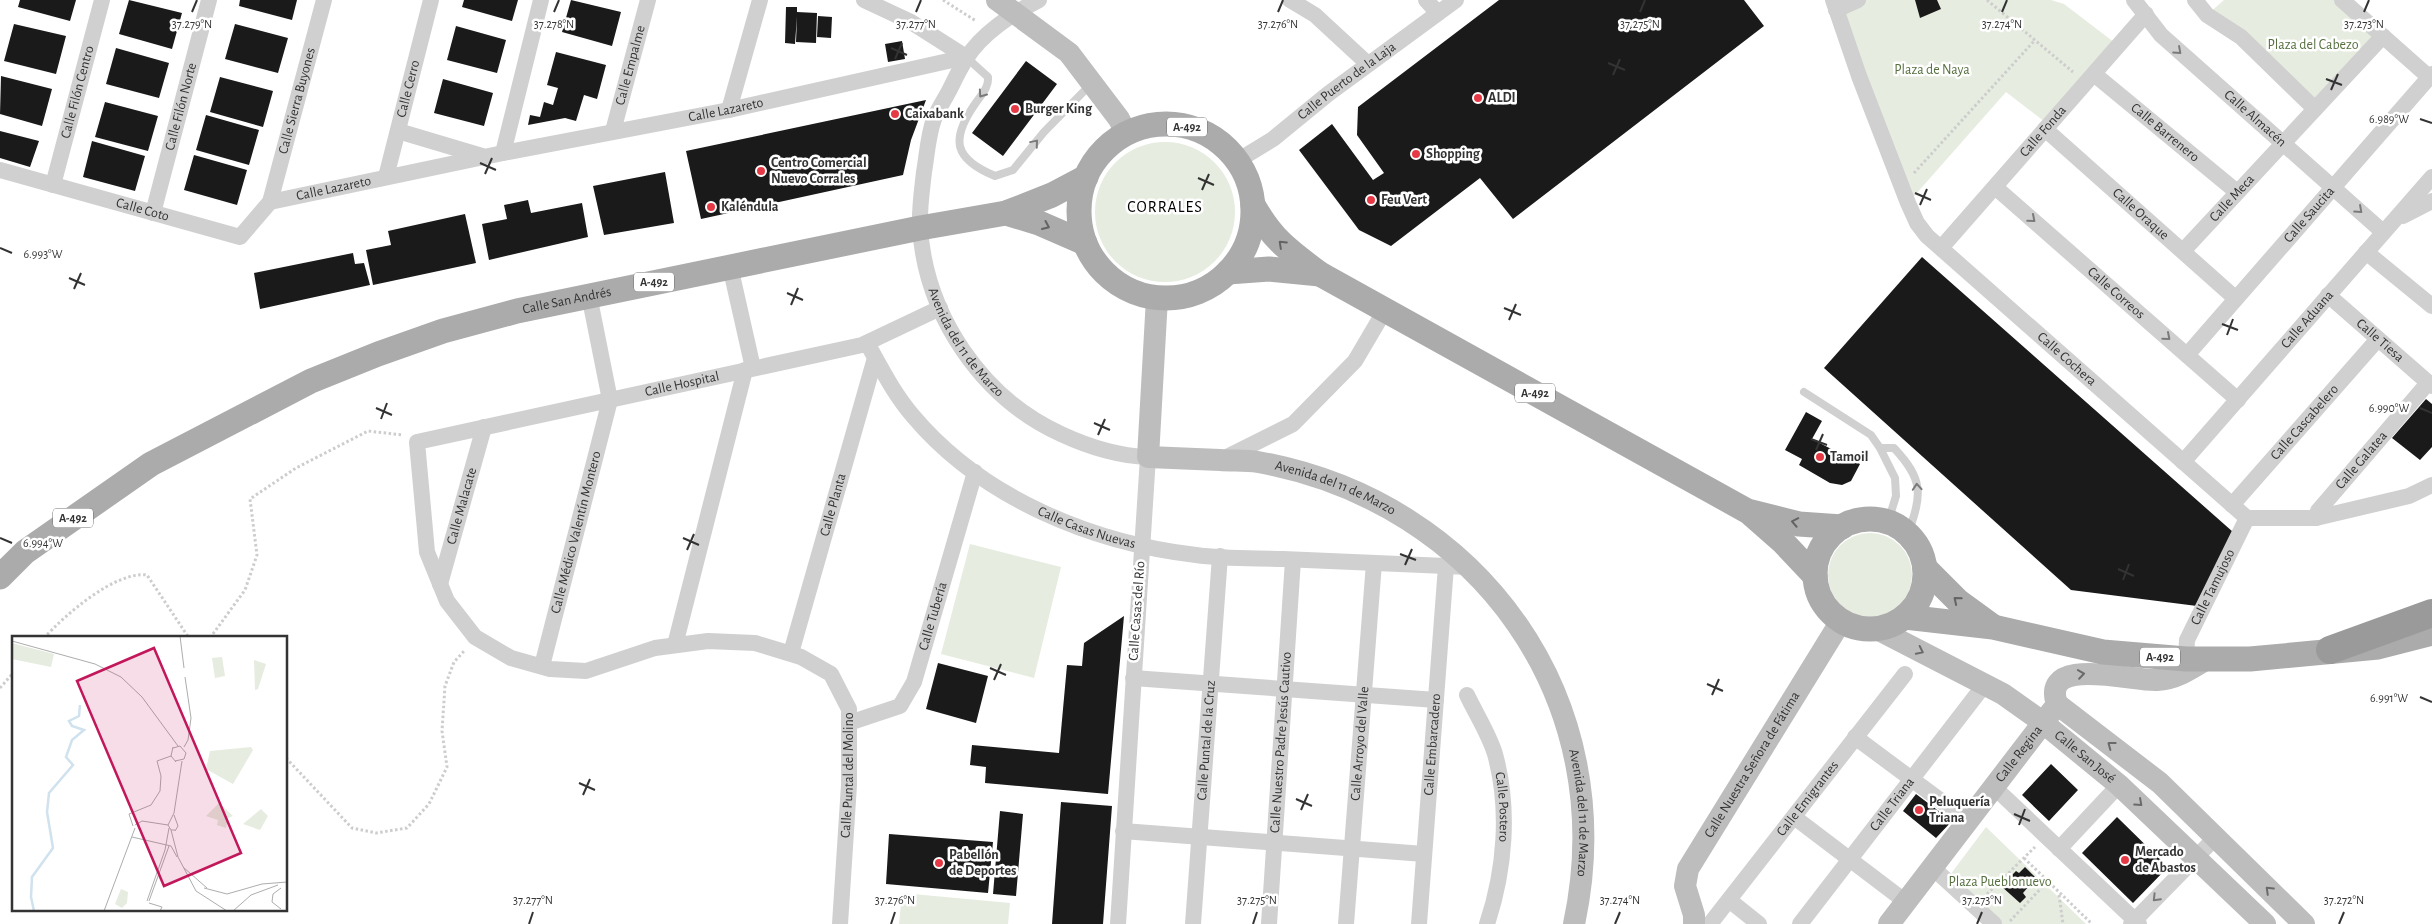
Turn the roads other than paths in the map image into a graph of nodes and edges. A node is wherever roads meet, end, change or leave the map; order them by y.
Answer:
1 (102, 0) edge
2 (209, 0) edge
3 (324, 0) edge
4 (431, 0) edge
5 (541, 0) edge
6 (648, 0) edge
7 (760, 0) edge
8 (864, 0) edge
9 (1039, 0) edge
10 (1290, 0) edge
11 (1426, 0) edge
12 (1456, 0) edge
13 (1858, 0) edge
14 (2134, 0) edge
15 (2195, 0) edge
16 (2342, 0) edge
17 (1835, 5) edge
18 (1006, 6) edge
19 (1438, 13) junction
20 (2146, 14) junction
21 (2383, 36) junction
22 (966, 57) junction
23 (1368, 64) junction
24 (2090, 79) junction
25 (2429, 82) edge
26 (1092, 83) junction
27 (2315, 109) junction
28 (729, 110) junction
29 (2045, 129) junction
30 (398, 131) junction
31 (613, 131) junction
32 (1126, 133) junction
33 (2282, 144) junction
34 (503, 153) junction
35 (485, 157) junction
36 (1237, 161) junction
37 (0, 170) edge
38 (386, 177) junction
39 (1086, 177) junction
40 (2432, 177) edge
41 (53, 185) junction
42 (1995, 187) junction
43 (2333, 187) junction
44 (2237, 192) junction
45 (2432, 201) edge
46 (270, 202) junction
47 (1253, 205) junction
48 (154, 213) junction
49 (1006, 213) junction
50 (2389, 226) junction
51 (920, 228) junction
52 (1084, 243) junction
53 (1941, 248) junction
54 (2183, 251) junction
55 (2366, 252) junction
56 (730, 266) junction
57 (1228, 272) junction
58 (1320, 274) junction
59 (589, 295) junction
60 (2328, 295) junction
61 (1157, 298) junction
62 (2235, 298) junction
63 (2430, 301) edge
64 (940, 308) junction
65 (1385, 310) junction
66 (2378, 339) junction
67 (866, 342) junction
68 (2187, 355) junction
69 (875, 358) junction
70 (749, 369) junction
71 (2430, 385) edge
72 (1804, 392) dead end
73 (610, 400) junction
74 (2238, 400) junction
75 (484, 427) junction
76 (417, 442) joint
77 (1880, 448) junction
78 (1148, 457) junction
79 (1220, 460) junction
80 (2183, 462) junction
81 (975, 472) junction
82 (2432, 485) edge
83 (2232, 505) junction
84 (1749, 512) junction
85 (2247, 518) junction
86 (2316, 518) junction
87 (1842, 527) junction
88 (1898, 528) junction
89 (1141, 545) junction
90 (1220, 556) junction
91 (1293, 560) junction
92 (1374, 563) junction
93 (1446, 566) junction
94 (1469, 567) junction
95 (1925, 568) junction
96 (1815, 576) junction
97 (0, 577) edge
98 (440, 584) junction
99 (2432, 613) edge
100 (1905, 618) junction
101 (1841, 621) junction
102 (1993, 627) junction
103 (1877, 629) junction
104 (2432, 633) edge
105 (675, 645) junction
106 (2330, 650) junction
107 (791, 654) junction
108 (2196, 659) junction
109 (542, 666) junction
110 (1905, 674) dead end
111 (1133, 678) junction
112 (1210, 684) junction
113 (1985, 684) junction
114 (1285, 689) junction
115 (1364, 695) junction
116 (1467, 695) dead end
117 (1436, 700) junction
118 (2057, 704) junction
119 (2043, 722) junction
120 (849, 723) junction
121 (1855, 737) junction
122 (1912, 779) junction
123 (2119, 784) junction
124 (1994, 788) junction
125 (1794, 817) junction
126 (1968, 821) junction
127 (1123, 831) junction
128 (1200, 837) junction
129 (2215, 838) junction
130 (1275, 843) junction
131 (1352, 849) junction
132 (2059, 849) junction
133 (1424, 854) junction
134 (2195, 857) junction
135 (1850, 859) junction
136 (1932, 867) junction
137 (1729, 900) junction
138 (1906, 902) junction
139 (1982, 917) edge
140 (1700, 922) edge
141 (2135, 923) edge
142 (840, 924) edge
143 (1118, 924) edge
144 (1194, 924) edge
145 (1269, 924) edge
146 (1346, 924) edge
147 (1418, 924) edge
148 (1487, 924) edge
149 (1574, 924) edge
150 (1759, 924) edge
151 (1800, 924) edge
152 (1889, 924) edge
153 (2265, 924) edge
154 (2304, 924) edge

1 - 41 street, Calle Filón Centro
2 - 48 street, Calle Filón Norte
3 - 46 street, Calle Sierra Buyones
4 - 30 street, Calle Cerro
5 - 34 street
6 - 31 street, Calle Empalme
7 - 28 street
8 - 22 street
9 - 18 street
10 - 23 street
11 - 19 street
12 - 19 street, Calle Puerto de la Laja
13 - 17 street
14 - 20 street, Calle Almacén
15 - 27 street
16 - 21 street
17 - 53 street, Calle Cochera
18 - 22 street
18 - 26 street
19 - 23 street, Calle Puerto de la Laja
20 - 24 street, Calle Fonda
20 -> 33 street, Calle Almacén
21 - 25 street
21 - 27 street, Calle Meca
22 -> 26 lane
22 - 28 street, Calle Lazareto
22 - 51 street, Avenida del 11 de Marzo
23 - 36 street, Calle Puerto de la Laja
24 - 29 street, Calle Fonda
24 - 44 street, Calle Barrenero
25 - 43 street, Calle Saucita
26 - 32 street
27 - 33 street, Calle Meca
28 - 31 street, Calle Lazareto
29 - 42 street, Calle Fonda
29 - 54 street, Calle Oraque
30 - 35 street, Calle Lazareto
30 - 38 street, Calle Cerro
31 - 34 street, Calle Lazareto
32 - 36 main road, A-492
32 - 39 main road, A-492
33 - 43 street, Calle Almacén
33 - 44 street, Calle Meca
34 - 35 street, Calle Lazareto
35 - 38 street, Calle Lazareto
36 - 47 main road, A-492
37 - 41 street, Calle Coto
38 - 46 street, Calle Lazareto
39 - 49 main road, Calle San Andrés / A-492
39 - 52 main road, A-492
40 - 50 street, Calle Aduana
41 - 48 street, Calle Coto
42 - 53 street, Calle Fonda
42 -> 68 street, Calle Correos
43 -> 50 street, Calle Almacén
43 - 62 street, Calle Saucita
44 - 54 street, Calle Meca
45 - 50 street
46 - 48 street, Calle Coto
47 - 57 main road, A-492
58 -> 47 main road, A-492
49 - 51 main road, Calle San Andrés / A-492
49 -> 52 main road, Calle San Andrés / A-492
50 - 55 street, Calle Aduana
51 - 56 main road, Calle San Andrés / A-492
51 - 64 street, Avenida del 11 de Marzo
52 - 61 main road, A-492
53 - 80 street, Calle Cochera
54 - 62 street, Calle Oraque
55 - 60 street, Calle Aduana
55 - 63 street
56 - 59 main road, Calle San Andrés / A-492
56 - 70 street
57 - 58 main road, A-492
57 - 61 main road, A-492
58 - 65 main road, A-492
59 - 73 street
59 - 97 main road, Calle San Andrés / A-492
60 - 66 street, Calle Tiesa
60 - 74 street, Calle Aduana
61 - 78 street, Calle Casas del Río
62 - 68 street, Calle Saucita
64 - 67 street, Calle Hospital
64 - 78 street, Avenida del 11 de Marzo
65 - 79 street
65 - 84 main road, A-492
66 - 71 street, Calle Tiesa
66 - 83 street, Calle Cascabelero
67 - 69 street, Calle Casas Nuevas
67 - 70 street, Calle Hospital
68 - 74 street, Calle Correos
69 - 81 street, Calle Casas Nuevas
69 - 107 street, Calle Planta
70 - 73 street, Calle Hospital
70 - 105 street
71 - 86 street, Calle Galatea
72 - 77 lane
73 - 75 street, Calle Hospital
73 - 109 street, Calle Médico Valentín Montero
74 - 80 street, Calle Aduana
75 - 76 street, Calle Hospital
75 - 98 street, Calle Malacate
76 - 98 street, Calle Puntal del Molino
77 - 88 lane
88 -> 77 lane
78 - 79 street, Avenida del 11 de Marzo
78 - 89 street, Calle Casas del Río
79 - 94 street, Avenida del 11 de Marzo
80 - 83 street, Calle Cochera
81 - 89 street, Calle Casas Nuevas
81 - 120 street, Calle Tubería
82 - 86 street
83 - 85 street, Calle Cochera
87 -> 84 main road, A-492
84 - 96 main road, A-492
85 - 86 street
85 - 108 street, Calle Tamujoso
87 - 88 main road, A-492
87 - 96 main road, A-492
88 - 95 main road, A-492
89 - 90 street, Calle Casas Nuevas
89 - 111 street, Calle Casas del Río
90 - 91 street, Calle Casas Nuevas
90 - 112 street, Calle Puntal de la Cruz
91 - 92 street, Calle Casas Nuevas
91 - 114 street, Calle Nuestro Padre Jesús Cautivo
92 - 93 street, Calle Casas Nuevas
92 - 115 street, Calle Arroyo del Valle
93 - 94 street, Calle Casas Nuevas
93 - 117 street, Calle Embarcadero
94 - 149 street, Avenida del 11 de Marzo
95 - 100 main road, A-492
102 -> 95 main road, A-492
96 - 101 main road, A-492
98 - 109 street, Calle Puntal del Molino
99 - 106 highway
100 - 102 main road, A-492
100 - 103 main road, A-492
101 - 103 main road, A-492
101 - 140 street, Calle Nuestra Señora de Fátima
102 - 108 main road, A-492
103 -> 113 street, Calle San José
104 - 106 main road, A-492
105 - 107 street, Calle Puntal del Molino
105 - 109 street, Calle Puntal del Molino
106 - 108 main road, A-492
107 - 120 street, Calle Puntal del Molino
118 -> 108 street
110 - 121 street, Calle Emigrantes
111 - 112 street
111 - 127 street, Calle Casas del Río
112 - 114 street
112 - 128 street, Calle Puntal de la Cruz
113 - 119 street, Calle San José
113 - 122 street, Calle Triana
114 - 115 street
114 - 130 street, Calle Nuestro Padre Jesús Cautivo
115 - 117 street
115 - 131 street, Calle Arroyo del Valle
116 - 148 street, Calle Postero
117 - 133 street, Calle Embarcadero
118 - 119 street, Calle Regina
129 -> 118 street, Calle San José
119 - 123 street, Calle San José
119 - 124 street, Calle Regina
120 - 142 street, Calle Puntal del Molino
121 - 122 street
121 - 125 street, Calle Emigrantes
122 - 126 street
122 - 135 street, Calle Triana
123 - 132 street
123 -> 134 street, Calle San José
124 - 126 street, Calle Regina
124 - 132 street
125 - 135 street
125 - 137 street, Calle Emigrantes
126 - 136 street, Calle Regina
127 - 128 street
127 - 143 street, Calle Casas del Río
128 - 130 street
128 - 144 street, Calle Puntal de la Cruz
129 - 134 street
154 -> 129 street, Calle San José
130 - 131 street
130 - 145 street, Calle Nuestro Padre Jesús Cautivo
131 - 133 street
131 - 146 street, Calle Arroyo del Valle
132 - 141 street
133 - 147 street, Calle Embarcadero
134 -> 141 street
134 - 153 street, Calle San José
135 - 138 street
135 - 151 street, Calle Triana
136 - 138 street, Calle Regina
136 - 139 street
137 - 140 street, Calle Emigrantes
137 - 150 street
138 - 152 street, Calle Regina

